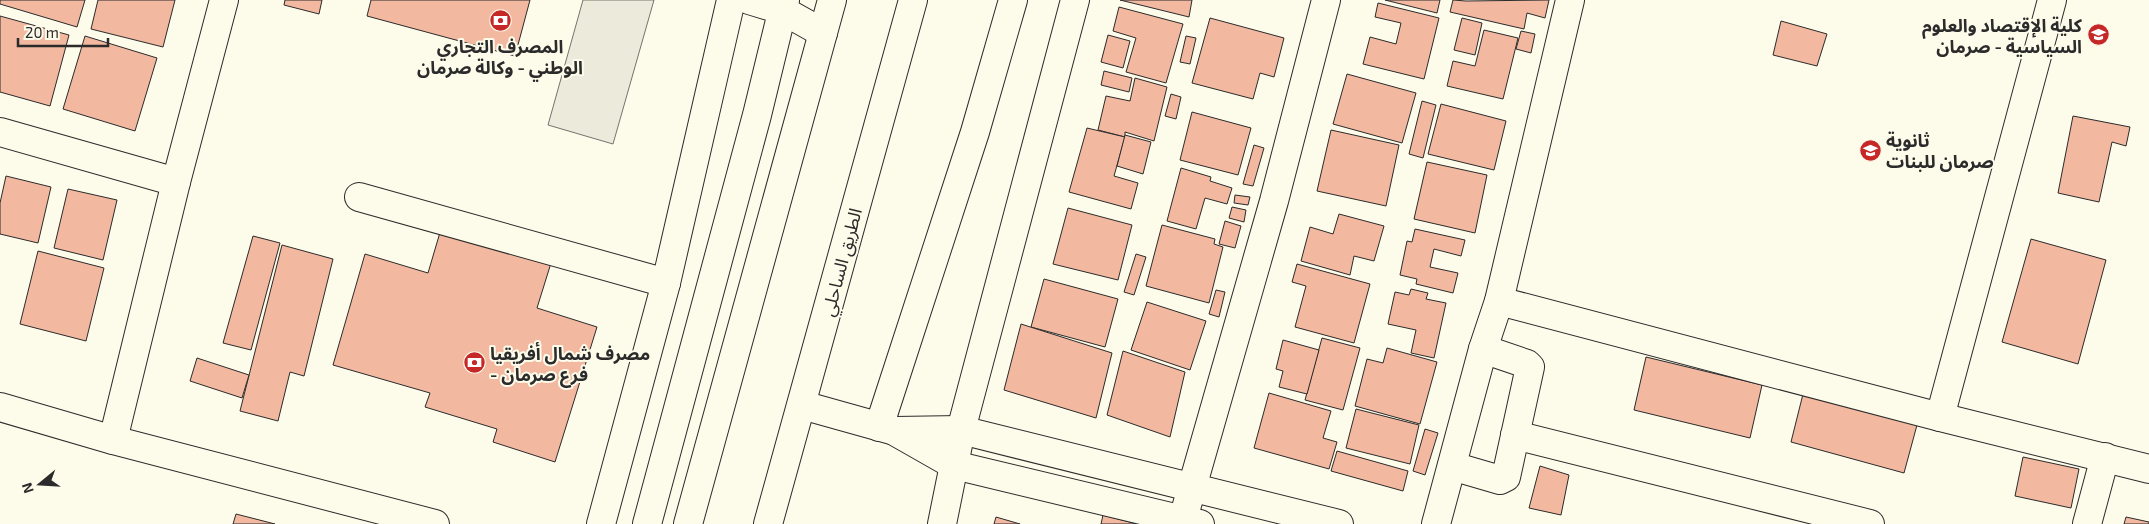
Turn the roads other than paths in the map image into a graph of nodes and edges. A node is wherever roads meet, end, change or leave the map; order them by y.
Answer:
1 (224, 0) edge
2 (731, 0) edge
3 (749, 0) edge
4 (832, 0) edge
5 (913, 0) edge
6 (1013, 0) edge
7 (1075, 0) edge
8 (1326, 0) edge
9 (1570, 0) edge
10 (2052, 0) edge
11 (784, 5) edge
12 (823, 33) junction
13 (0, 132) edge
14 (176, 182) junction
15 (359, 197) dead end
16 (666, 283) junction
17 (1498, 300) junction
18 (1483, 349) junction
19 (802, 405) junction
20 (0, 407) edge
21 (1940, 418) junction
22 (887, 429) junction
23 (961, 430) junction
24 (1515, 436) junction
25 (113, 440) junction
26 (2105, 457) junction
27 (954, 465) junction
28 (1452, 466) junction
29 (2149, 469) edge
30 (1192, 487) junction
31 (1192, 522) edge
32 (434, 524) edge
33 (601, 524) edge
34 (647, 524) edge
35 (688, 524) edge
36 (768, 524) edge
37 (942, 524) edge
38 (1339, 524) edge
39 (1436, 524) edge
40 (1870, 524) edge
41 (2087, 524) edge

1 - 14 main road
2 - 16 main road
3 - 11 main road
4 - 12 main road
5 - 19 main road, الطريق الساحلي
6 - 22 main road
7 - 23 main road
8 - 30 main road
9 - 17 main road
10 - 21 main road
11 - 12 main road
11 - 34 main road
12 - 35 main road
13 - 14 main road
14 - 25 main road
15 - 16 main road
16 - 33 main road
17 - 18 main road
17 - 21 main road
18 - 24 main road
18 - 28 main road
19 - 22 main road
19 - 36 main road, الطريق الساحلي
20 - 25 main road
21 - 26 main road
22 - 23 main road
22 - 27 main road
23 - 27 main road
23 - 30 main road
24 - 28 main road
24 - 40 main road
25 - 32 main road
26 - 29 main road
26 - 41 main road
27 - 31 main road
27 - 37 main road
28 - 39 main road
30 - 31 main road
30 - 38 main road

